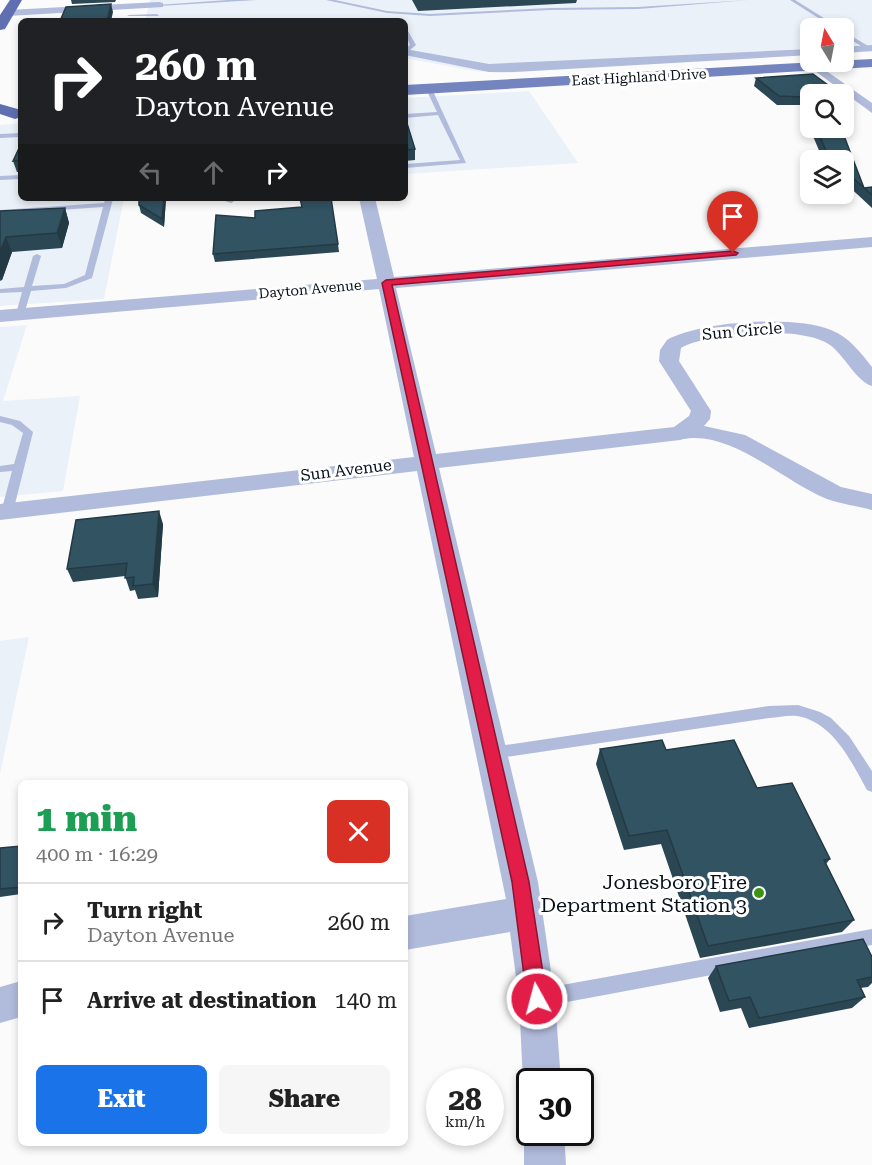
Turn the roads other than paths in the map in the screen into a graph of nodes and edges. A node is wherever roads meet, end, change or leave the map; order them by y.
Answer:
1 (255, 0) edge
2 (328, 0) edge
3 (698, 0) edge
4 (747, 0) edge
5 (792, 0) edge
6 (704, 4) junction
7 (10, 5) edge
8 (158, 10) edge
9 (398, 13) junction
10 (129, 16) dead end
11 (400, 18) edge
12 (821, 18) edge
13 (0, 26) edge
14 (408, 34) edge
15 (854, 41) edge
16 (408, 49) edge
17 (854, 51) edge
18 (408, 53) edge
19 (871, 53) edge
20 (854, 55) edge
21 (800, 59) edge
22 (800, 60) edge
23 (828, 72) edge
24 (429, 89) junction
25 (408, 90) edge
26 (872, 109) edge
27 (441, 114) junction
28 (408, 116) edge
29 (18, 135) edge
30 (0, 136) edge
31 (408, 165) edge
32 (18, 177) edge
33 (0, 178) edge
34 (108, 201) edge
35 (368, 201) edge
36 (0, 212) edge
37 (872, 242) edge
38 (37, 256) edge
39 (386, 283) junction
40 (27, 289) junction
41 (0, 291) edge
42 (20, 314) junction
43 (0, 316) edge
44 (872, 380) edge
45 (0, 419) edge
46 (690, 426) junction
47 (428, 460) junction
48 (19, 467) junction
49 (0, 468) edge
50 (872, 502) edge
51 (3, 512) edge
52 (492, 753) junction
53 (872, 785) edge
54 (524, 913) junction
55 (408, 932) edge
56 (872, 937) edge
57 (537, 999) junction
58 (18, 1000) edge
59 (0, 1005) edge
60 (541, 1068) edge
61 (544, 1146) edge
62 (545, 1165) edge

1 - 8 lane
2 - 9 lane
3 - 6 lane
4 - 6 lane
5 - 12 lane
6 - 9 lane
7 - 8 street
7 - 13 highway
8 - 10 lane
9 - 11 lane
14 - 16 lane
15 - 19 lane
17 - 19 street
18 - 21 street
19 - 20 main road, East Highland Drive
22 - 24 main road, East Highland Drive
23 - 26 street
24 - 25 main road, East Highland Drive
24 - 27 lane
27 - 28 lane
27 - 31 lane
29 - 30 lane
32 - 33 lane
34 - 36 lane
34 - 40 lane
35 - 39 street
37 - 39 street, Dayton Avenue
38 - 40 lane
39 - 42 street, Dayton Avenue
39 - 47 street
40 - 41 lane
40 - 42 lane
42 - 43 street, Dayton Avenue
44 - 46 street, Sun Circle
45 - 48 lane
46 - 47 street, Sun Avenue
46 - 50 street
47 - 51 street, Sun Avenue
47 - 52 street
48 - 49 lane
48 - 51 lane
52 - 53 lane
52 - 54 street
54 - 55 street
54 - 57 street
56 - 57 lane
57 - 60 street
58 - 59 street
61 - 62 street

